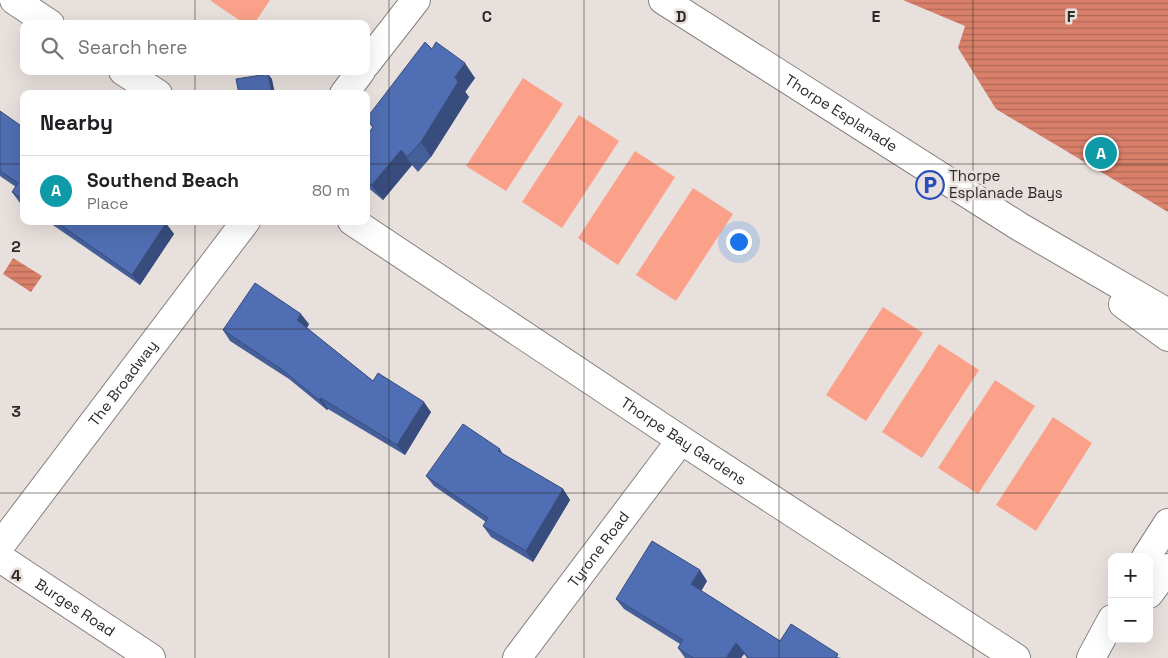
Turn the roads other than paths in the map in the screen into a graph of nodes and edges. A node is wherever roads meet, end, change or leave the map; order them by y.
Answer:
1 (14, 0) edge
2 (416, 0) edge
3 (663, 0) edge
4 (44, 20) edge
5 (370, 59) edge
6 (129, 75) edge
7 (358, 75) edge
8 (152, 90) edge
9 (347, 90) edge
10 (243, 225) edge
11 (358, 225) edge
12 (1020, 227) junction
13 (1168, 313) edge
14 (1168, 338) edge
15 (681, 440) junction
16 (1168, 523) edge
17 (0, 546) edge
18 (1149, 553) edge
19 (0, 558) edge
20 (1168, 568) edge
21 (1153, 589) edge
22 (1108, 626) edge
23 (1109, 643) edge
24 (151, 658) edge
25 (517, 658) edge
26 (1016, 658) edge
27 (1091, 658) edge
28 (1096, 658) edge

1 - 4 street
2 - 5 street
3 - 12 street, Thorpe Esplanade
6 - 8 street
7 - 9 street
10 - 17 street, The Broadway
11 - 15 street, Thorpe Bay Gardens
12 - 13 street, Thorpe Esplanade
12 - 14 street, Thorpe Esplanade
15 - 25 street, Tyrone Road
15 - 26 street, Thorpe Bay Gardens
16 - 18 street
19 - 24 street, Burges Road
20 - 21 street
22 - 27 street
23 - 28 street

